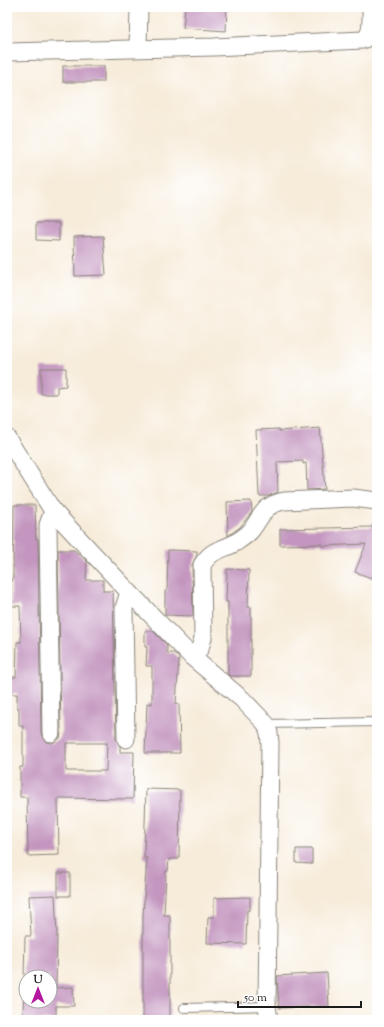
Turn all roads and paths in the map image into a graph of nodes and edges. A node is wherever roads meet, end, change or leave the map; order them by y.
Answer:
1 (139, 7) edge
2 (371, 7) edge
3 (372, 43) edge
4 (138, 48) junction
5 (7, 52) edge
6 (7, 438) edge
7 (377, 501) edge
8 (53, 511) junction
9 (129, 592) junction
10 (192, 657) junction
11 (377, 722) edge
12 (266, 724) junction
13 (51, 733) dead end
14 (126, 739) dead end
15 (184, 1008) dead end
16 (268, 1013) edge

1 - 4 street
2 - 3 street
3 - 4 street
4 - 5 street
6 - 8 street
7 - 10 street
8 - 9 street
8 - 13 street
9 - 10 street
9 - 14 street
10 - 12 street
11 - 12 lane
12 - 16 street
15 - 16 lane

